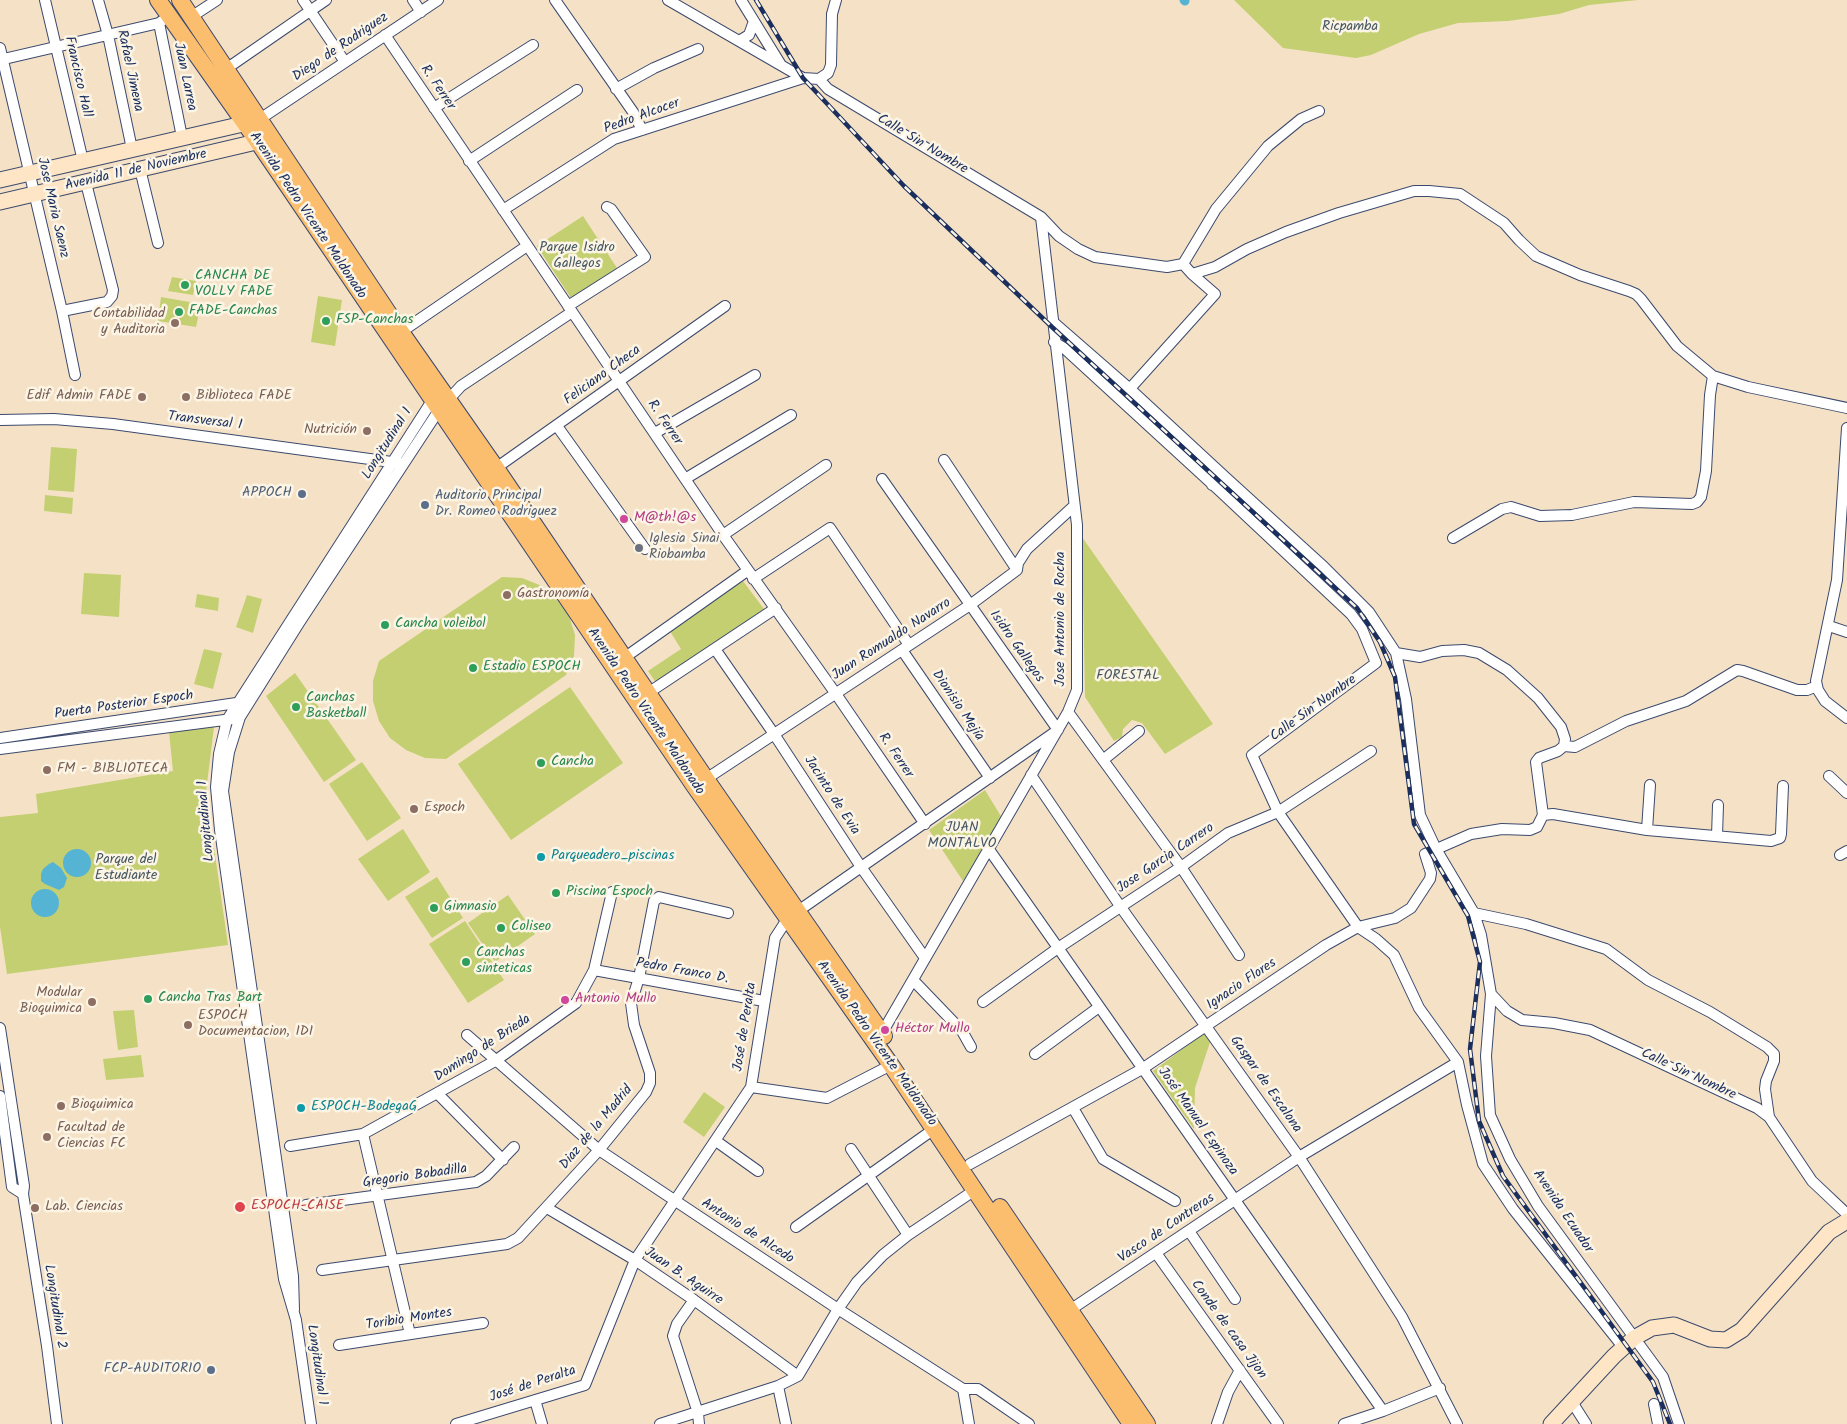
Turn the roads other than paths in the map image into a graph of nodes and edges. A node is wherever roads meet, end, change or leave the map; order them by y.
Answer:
1 (45, 0) edge
2 (98, 0) edge
3 (158, 0) edge
4 (180, 0) edge
5 (217, 0) edge
6 (303, 0) edge
7 (326, 0) edge
8 (413, 0) edge
9 (438, 0) edge
10 (555, 0) edge
11 (668, 0) edge
12 (741, 0) edge
13 (836, 0) edge
14 (310, 11) junction
15 (421, 12) junction
16 (191, 17) junction
17 (164, 19) junction
18 (754, 21) junction
19 (108, 35) junction
20 (385, 35) junction
21 (739, 41) junction
22 (533, 45) dead end
23 (56, 47) junction
24 (0, 48) edge
25 (698, 49) dead end
26 (1, 59) edge
27 (345, 62) junction
28 (782, 66) junction
29 (226, 69) junction
30 (802, 78) junction
31 (819, 79) junction
32 (616, 89) junction
33 (577, 90) dead end
34 (434, 108) junction
35 (1319, 111) dead end
36 (252, 122) junction
37 (642, 130) junction
38 (182, 136) junction
39 (265, 140) junction
40 (132, 149) junction
41 (83, 161) junction
42 (469, 161) junction
43 (140, 169) junction
44 (30, 174) junction
45 (0, 180) edge
46 (86, 183) junction
47 (34, 194) junction
48 (0, 202) edge
49 (607, 207) dead end
50 (503, 210) junction
51 (1041, 217) junction
52 (158, 243) dead end
53 (527, 246) junction
54 (1183, 264) junction
55 (1192, 274) junction
56 (725, 306) dead end
57 (570, 309) junction
58 (62, 310) junction
59 (1052, 321) junction
60 (401, 332) junction
61 (1054, 342) junction
62 (75, 375) dead end
63 (755, 375) dead end
64 (1713, 376) junction
65 (619, 381) junction
66 (1130, 389) junction
67 (440, 399) junction
68 (1120, 399) junction
69 (1847, 408) edge
70 (791, 415) dead end
71 (1, 420) edge
72 (557, 426) junction
73 (1847, 428) edge
74 (654, 433) junction
75 (944, 460) dead end
76 (393, 462) junction
77 (405, 464) junction
78 (826, 465) dead end
79 (496, 468) junction
80 (1224, 476) junction
81 (685, 479) junction
82 (882, 479) dead end
83 (1212, 484) junction
84 (1074, 506) junction
85 (723, 535) junction
86 (1453, 538) dead end
87 (645, 549) dead end
88 (1017, 570) junction
89 (750, 575) junction
90 (970, 605) junction
91 (776, 608) junction
92 (1829, 626) junction
93 (1847, 632) edge
94 (906, 648) junction
95 (715, 649) junction
96 (1396, 653) junction
97 (624, 658) junction
98 (1817, 686) junction
99 (648, 692) junction
100 (836, 694) junction
101 (251, 700) junction
102 (238, 703) junction
103 (1068, 712) junction
104 (240, 718) junction
105 (1847, 718) edge
106 (228, 719) junction
107 (1058, 730) junction
108 (1139, 731) dead end
109 (774, 734) junction
110 (0, 738) edge
111 (1564, 746) junction
112 (0, 749) edge
113 (1371, 751) dead end
114 (1103, 760) junction
115 (1031, 775) junction
116 (1829, 776) dead end
117 (990, 778) junction
118 (706, 779) junction
119 (1650, 786) dead end
120 (1783, 786) dead end
121 (1847, 792) edge
122 (1718, 805) dead end
123 (1278, 812) junction
124 (1543, 815) junction
125 (925, 824) junction
126 (1647, 830) junction
127 (1717, 836) junction
128 (988, 848) junction
129 (1436, 849) junction
130 (861, 867) junction
131 (1181, 867) junction
132 (612, 892) dead end
133 (1120, 906) junction
134 (728, 913) dead end
135 (1474, 913) junction
136 (793, 914) junction
137 (1358, 927) junction
138 (1058, 948) junction
139 (1239, 955) dead end
140 (925, 958) junction
141 (594, 970) junction
142 (639, 978) junction
143 (913, 980) junction
144 (1491, 994) junction
145 (764, 1000) junction
146 (983, 1002) dead end
147 (1099, 1007) junction
148 (1206, 1026) junction
149 (0, 1028) edge
150 (882, 1033) junction
151 (467, 1036) dead end
152 (971, 1047) dead end
153 (1034, 1054) dead end
154 (495, 1061) junction
155 (1458, 1062) junction
156 (892, 1065) junction
157 (1142, 1068) junction
158 (751, 1087) junction
159 (438, 1094) junction
160 (0, 1096) edge
161 (1073, 1108) junction
162 (1770, 1117) junction
163 (934, 1129) junction
164 (363, 1134) junction
165 (716, 1141) junction
166 (290, 1146) dead end
167 (514, 1147) dead end
168 (851, 1149) dead end
169 (599, 1150) junction
170 (1299, 1157) junction
171 (503, 1160) junction
172 (970, 1164) junction
173 (758, 1171) dead end
174 (869, 1176) junction
175 (975, 1190) junction
176 (23, 1194) junction
177 (377, 1196) junction
178 (1235, 1200) junction
179 (1175, 1201) dead end
180 (675, 1202) junction
181 (306, 1205) dead end
182 (547, 1208) junction
183 (1847, 1214) edge
184 (1847, 1221) edge
185 (796, 1227) dead end
186 (1189, 1231) junction
187 (908, 1235) junction
188 (1156, 1253) junction
189 (392, 1260) junction
190 (635, 1260) junction
191 (322, 1270) dead end
192 (1235, 1299) dead end
193 (694, 1300) junction
194 (838, 1309) junction
195 (294, 1310) junction
196 (1070, 1310) junction
197 (483, 1323) dead end
198 (410, 1334) junction
199 (1629, 1342) junction
200 (339, 1345) dead end
201 (1240, 1370) junction
202 (798, 1376) junction
203 (778, 1386) junction
204 (1440, 1388) junction
205 (963, 1389) junction
206 (535, 1400) junction
207 (1572, 1402) junction
208 (1654, 1404) dead end
209 (1383, 1411) junction
210 (698, 1413) junction
211 (57, 1424) edge
212 (311, 1424) edge
213 (456, 1424) edge
214 (542, 1424) edge
215 (660, 1424) edge
216 (699, 1424) edge
217 (786, 1424) edge
218 (969, 1424) edge
219 (1029, 1424) edge
220 (1130, 1424) edge
221 (1147, 1424) edge
222 (1216, 1424) edge
223 (1278, 1424) edge
224 (1344, 1424) edge
225 (1457, 1424) edge
226 (1551, 1424) edge
227 (1586, 1424) edge
228 (1658, 1424) edge
229 (1679, 1424) edge

1 - 23 street, Francisco Hall
2 - 19 street, Rafael Jimena
3 - 17 main road, Avenida Pedro Vicente Maldonado
4 - 16 main road, Avenida Pedro Vicente Maldonado
5 - 16 street
6 - 14 street
7 - 14 street
8 - 15 street
9 - 15 street, Diego de Rodriguez
10 - 32 street
11 - 21 street
12 - 18 street
13 - 31 street
14 - 27 street
14 - 29 street
15 - 20 street, Diego de Rodriguez
16 - 29 main road, Avenida Pedro Vicente Maldonado
17 - 19 street
17 - 36 main road, Avenida Pedro Vicente Maldonado
17 - 38 street, Juan Larrea
18 - 21 street
18 - 28 street
19 - 23 street
19 - 40 street, Rafael Jimena
20 - 27 street, Diego de Rodriguez
20 - 34 street, R. Ferrer
21 - 28 street
22 - 34 street
23 - 26 street
23 - 41 street, Francisco Hall
24 - 26 street, Jose Maria Saenz
25 - 32 street
26 - 44 street, Jose Maria Saenz
27 - 36 street, Diego de Rodriguez
28 - 30 street
29 - 36 main road, Avenida Pedro Vicente Maldonado
30 - 31 street
30 - 37 street, Pedro Alcocer
31 - 51 street, Calle Sin Nombre
32 - 37 street
33 - 42 street
34 - 42 street, R. Ferrer
35 - 54 street
36 - 38 main road, Avenida 11 de Noviembre
36 - 39 main road, Avenida Pedro Vicente Maldonado
37 - 50 street, Pedro Alcocer
38 - 40 main road, Avenida 11 de Noviembre
39 - 43 main road, Avenida 11 de Noviembre
39 - 60 main road, Avenida Pedro Vicente Maldonado
39 - 67 main road, Avenida Pedro Vicente Maldonado
40 - 41 main road, Avenida 11 de Noviembre
41 - 44 main road, Avenida 11 de Noviembre
42 - 50 street, R. Ferrer
43 - 46 main road, Avenida 11 de Noviembre
43 - 52 street
44 - 45 main road, Avenida 11 de Noviembre
44 - 47 street, Jose Maria Saenz
46 - 47 main road, Avenida 11 de Noviembre
46 - 58 street
47 - 48 main road, Avenida 11 de Noviembre
47 - 58 street, Jose Maria Saenz
49 - 57 street
50 - 53 street, R. Ferrer
51 - 54 street, Calle Sin Nombre
51 - 59 street, Jose Antonio de Rocha
53 - 57 street, R. Ferrer
53 - 60 street
54 - 55 street
55 - 64 street
55 - 66 street
56 - 65 street, Feliciano Checa
57 - 65 street, R. Ferrer
57 - 67 street
58 - 62 street, Jose Maria Saenz
59 - 61 street, Jose Antonio de Rocha
59 - 66 street
60 - 67 main road, Avenida Pedro Vicente Maldonado
61 - 68 street
61 - 84 street, Jose Antonio de Rocha
63 - 74 street
64 - 69 street
64 - 86 street
65 - 72 street, Feliciano Checa
65 - 74 street, R. Ferrer
66 - 68 street
66 - 80 street
67 - 76 street, Longitudinal 1
67 - 77 street, Longitudinal 1
67 - 79 main road, Avenida Pedro Vicente Maldonado
67 - 136 main road, Avenida Pedro Vicente Maldonado
68 - 83 street
70 - 81 street
71 - 76 street, Transversal 1
72 - 79 street, Feliciano Checa
72 - 87 street
73 - 92 street
74 - 81 street, R. Ferrer
75 - 88 street
76 - 77 street, Transversal 1
76 - 102 street, Longitudinal 1
77 - 101 street, Longitudinal 1
78 - 85 street
79 - 97 main road, Avenida Pedro Vicente Maldonado
80 - 83 street
80 - 96 street
81 - 85 street, R. Ferrer
82 - 90 street, Isidro Gallegos
83 - 123 street, Calle Sin Nombre
84 - 88 street, Juan Romualdo Navarro
84 - 103 street, Jose Antonio de Rocha
85 - 89 street, R. Ferrer
88 - 90 street, Juan Romualdo Navarro
89 - 91 street, R. Ferrer
89 - 94 street, Dionisio Mejía
89 - 97 street
90 - 94 street, Juan Romualdo Navarro
90 - 107 street, Isidro Gallegos
91 - 95 street
91 - 100 street, R. Ferrer
92 - 93 street
92 - 98 street
94 - 100 street, Juan Romualdo Navarro
94 - 117 street, Dionisio Mejía
95 - 99 street
95 - 109 street, Jacinto de Evia
96 - 111 street
96 - 129 street, Avenida Ecuador
97 - 99 main road, Avenida Pedro Vicente Maldonado
98 - 105 street
98 - 111 street
99 - 118 main road, Avenida Pedro Vicente Maldonado
100 - 109 street, Juan Romualdo Navarro
100 - 125 street, R. Ferrer
101 - 102 street, Puerta Posterior Espoch
101 - 104 street, Longitudinal 1
102 - 106 street, Longitudinal 1
102 - 110 street, Puerta Posterior Espoch
103 - 107 street, Jose Antonio de Rocha
103 - 114 street
104 - 106 street, Puerta Posterior Espoch
104 - 195 street, Longitudinal 1
106 - 112 street, Puerta Posterior Espoch
106 - 195 street, Longitudinal 1
107 - 115 street, Jose Antonio de Rocha
107 - 117 street, José de Peralta
108 - 114 street
109 - 118 street, Juan Romualdo Navarro
109 - 130 street, Jacinto de Evia
111 - 124 street
113 - 123 street, Jose Garcia Carrero
114 - 131 street
115 - 128 street, Jose Antonio de Rocha
115 - 133 street, Gaspar de Escalona
116 - 121 street
117 - 125 street, José de Peralta
118 - 136 main road, Avenida Pedro Vicente Maldonado
119 - 126 street
120 - 127 street
122 - 127 street
123 - 131 street, Jose Garcia Carrero
123 - 137 street
124 - 126 street
124 - 129 street
125 - 130 street, José de Peralta
126 - 127 street
128 - 138 street, José Manuel Espinoza
128 - 140 street, Jose Antonio de Rocha
129 - 135 street, Avenida Ecuador
129 - 137 street, Ignacio Flores
130 - 136 street, José de Peralta
130 - 140 street, Jacinto de Evia
131 - 133 street, Jose Garcia Carrero
131 - 139 street
132 - 141 street, Domingo de Brieda
133 - 138 street, Jose Garcia Carrero
133 - 148 street, Gaspar de Escalona
134 - 142 street, Diaz de la Madrid
135 - 144 street, Avenida Ecuador
135 - 162 street
136 - 145 street, José de Peralta
136 - 150 main road, Avenida Pedro Vicente Maldonado
136 - 156 main road, Avenida Pedro Vicente Maldonado
137 - 148 street, Ignacio Flores
137 - 155 street
138 - 146 street, Jose Garcia Carrero
138 - 147 street, José Manuel Espinoza
140 - 143 street, Jose Antonio de Rocha
141 - 142 street, Pedro Franco D.
141 - 154 street, Domingo de Brieda
142 - 145 street, Pedro Franco D.
142 - 169 street, Diaz de la Madrid
143 - 150 street, Jose Antonio de Rocha
143 - 152 street
144 - 162 street, Calle Sin Nombre
144 - 199 street, Avenida Ecuador
145 - 158 street, José de Peralta
147 - 153 street
147 - 157 street, José Manuel Espinoza
148 - 157 street, Ignacio Flores
148 - 170 street, Gaspar de Escalona
149 - 176 street, Longitudinal 2
150 - 172 main road, Avenida Pedro Vicente Maldonado
151 - 154 street, Antonio de Alcedo
154 - 159 street, Domingo de Brieda
154 - 169 street, Antonio de Alcedo
155 - 170 street, Vasco de Contreras
155 - 199 street
156 - 158 street
156 - 163 main road, Avenida Pedro Vicente Maldonado
157 - 161 street, Ignacio Flores
157 - 178 street, José Manuel Espinoza
158 - 165 street, José de Peralta
159 - 164 street, Domingo de Brieda
159 - 171 street
160 - 176 street, Longitudinal 2
161 - 172 street, Ignacio Flores
161 - 179 street
162 - 183 street, Calle Sin Nombre
163 - 174 street
163 - 175 main road, Avenida Pedro Vicente Maldonado
164 - 166 street, Domingo de Brieda
164 - 177 street
165 - 173 street
165 - 180 street, José de Peralta
167 - 171 street, Gregorio Bobadilla
168 - 174 street
169 - 180 street, Antonio de Alcedo
169 - 182 street, Diaz de la Madrid
170 - 178 street, Vasco de Contreras
170 - 204 street, Gaspar de Escalona
171 - 177 street, Gregorio Bobadilla
172 - 196 main road, Avenida Pedro Vicente Maldonado
174 - 185 street
174 - 187 street
175 - 187 street
175 - 220 main road, Avenida Pedro Vicente Maldonado
176 - 211 street, Longitudinal 2
177 - 181 street, Gregorio Bobadilla
177 - 189 street
178 - 186 street, Vasco de Contreras
178 - 209 street, José Manuel Espinoza
180 - 190 street, José de Peralta
180 - 194 street, Antonio de Alcedo
182 - 189 street, Diaz de la Madrid
182 - 190 street, Juan B. Aguirre
184 - 199 main road
186 - 188 street, Vasco de Contreras
186 - 192 street
187 - 194 street
188 - 196 street, Vasco de Contreras
188 - 201 street, Conde de casa Jijon
189 - 191 street, Diaz de la Madrid
189 - 198 street
190 - 193 street, Juan B. Aguirre
190 - 206 street, José de Peralta
193 - 202 street, Juan B. Aguirre
193 - 210 street
194 - 202 street
194 - 205 street, Antonio de Alcedo
195 - 212 street, Longitudinal 1
196 - 221 main road, Avenida Pedro Vicente Maldonado
197 - 198 street, Toribio Montes
198 - 200 street, Toribio Montes
199 - 207 main road
199 - 229 street, Avenida Ecuador
201 - 222 street
201 - 223 street, Conde de casa Jijon
202 - 203 street
203 - 210 street
203 - 217 street
204 - 209 street
204 - 225 street, Gaspar de Escalona
205 - 218 street
205 - 219 street, Antonio de Alcedo
206 - 213 street, José de Peralta
206 - 214 street
207 - 226 main road
207 - 227 street
208 - 228 street
209 - 224 street
210 - 215 street
210 - 216 street

